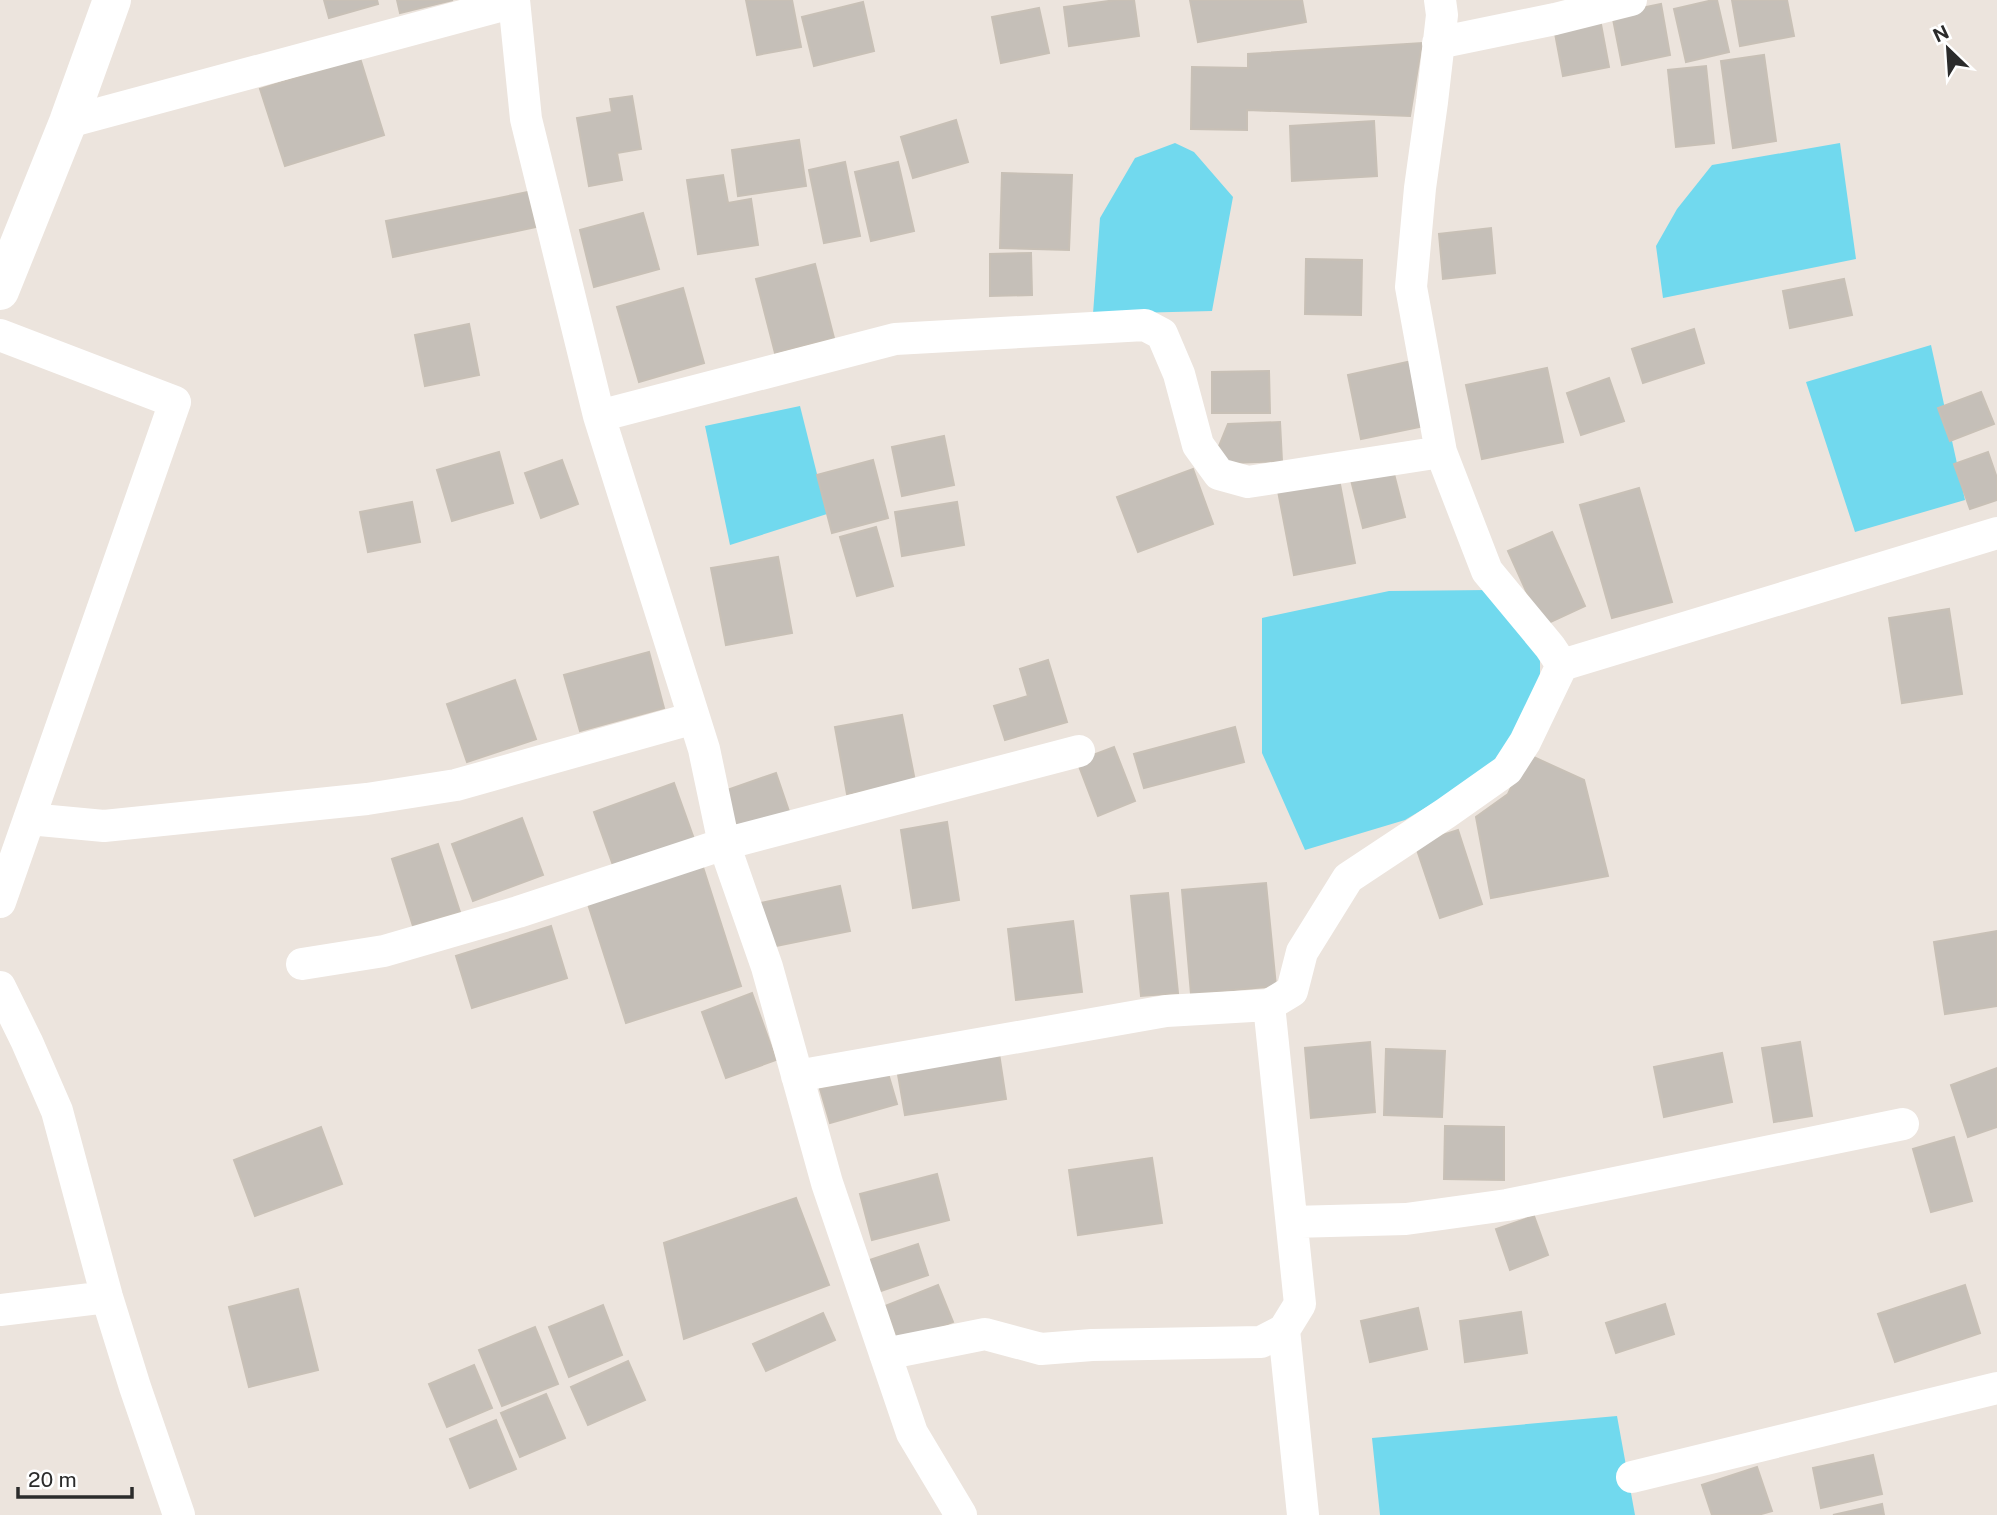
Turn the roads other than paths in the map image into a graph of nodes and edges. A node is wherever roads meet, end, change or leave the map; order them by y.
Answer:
1 (112, 0) edge
2 (1440, 0) edge
3 (1631, 0) edge
4 (514, 1) edge
5 (1438, 43) junction
6 (68, 122) junction
7 (0, 290) edge
8 (0, 335) edge
9 (599, 416) junction
10 (1441, 452) junction
11 (1997, 533) edge
12 (1562, 665) junction
13 (694, 718) junction
14 (1079, 751) dead end
15 (29, 819) junction
16 (724, 844) junction
17 (0, 902) edge
18 (302, 964) dead end
19 (0, 986) edge
20 (1269, 1005) junction
21 (797, 1076) junction
22 (1903, 1124) dead end
23 (1292, 1222) junction
24 (107, 1297) junction
25 (0, 1310) edge
26 (1283, 1330) junction
27 (885, 1354) junction
28 (1997, 1388) edge
29 (1632, 1477) dead end
30 (179, 1515) edge
31 (961, 1515) edge
32 (1303, 1515) edge

1 - 6 street
2 - 5 street
3 - 5 street
4 - 6 street
4 - 9 street
5 - 10 street
6 - 7 street
8 - 15 street
9 - 10 street
9 - 13 street
10 - 12 street
11 - 12 street
12 - 20 street
13 - 15 street
13 - 16 street
14 - 16 street
15 - 17 street
16 - 18 street
16 - 21 street
19 - 24 street
20 - 21 street
20 - 23 street
21 - 27 street
22 - 23 street
23 - 26 street
24 - 25 street
24 - 30 street
26 - 27 street
26 - 32 street
27 - 31 street
28 - 29 street

